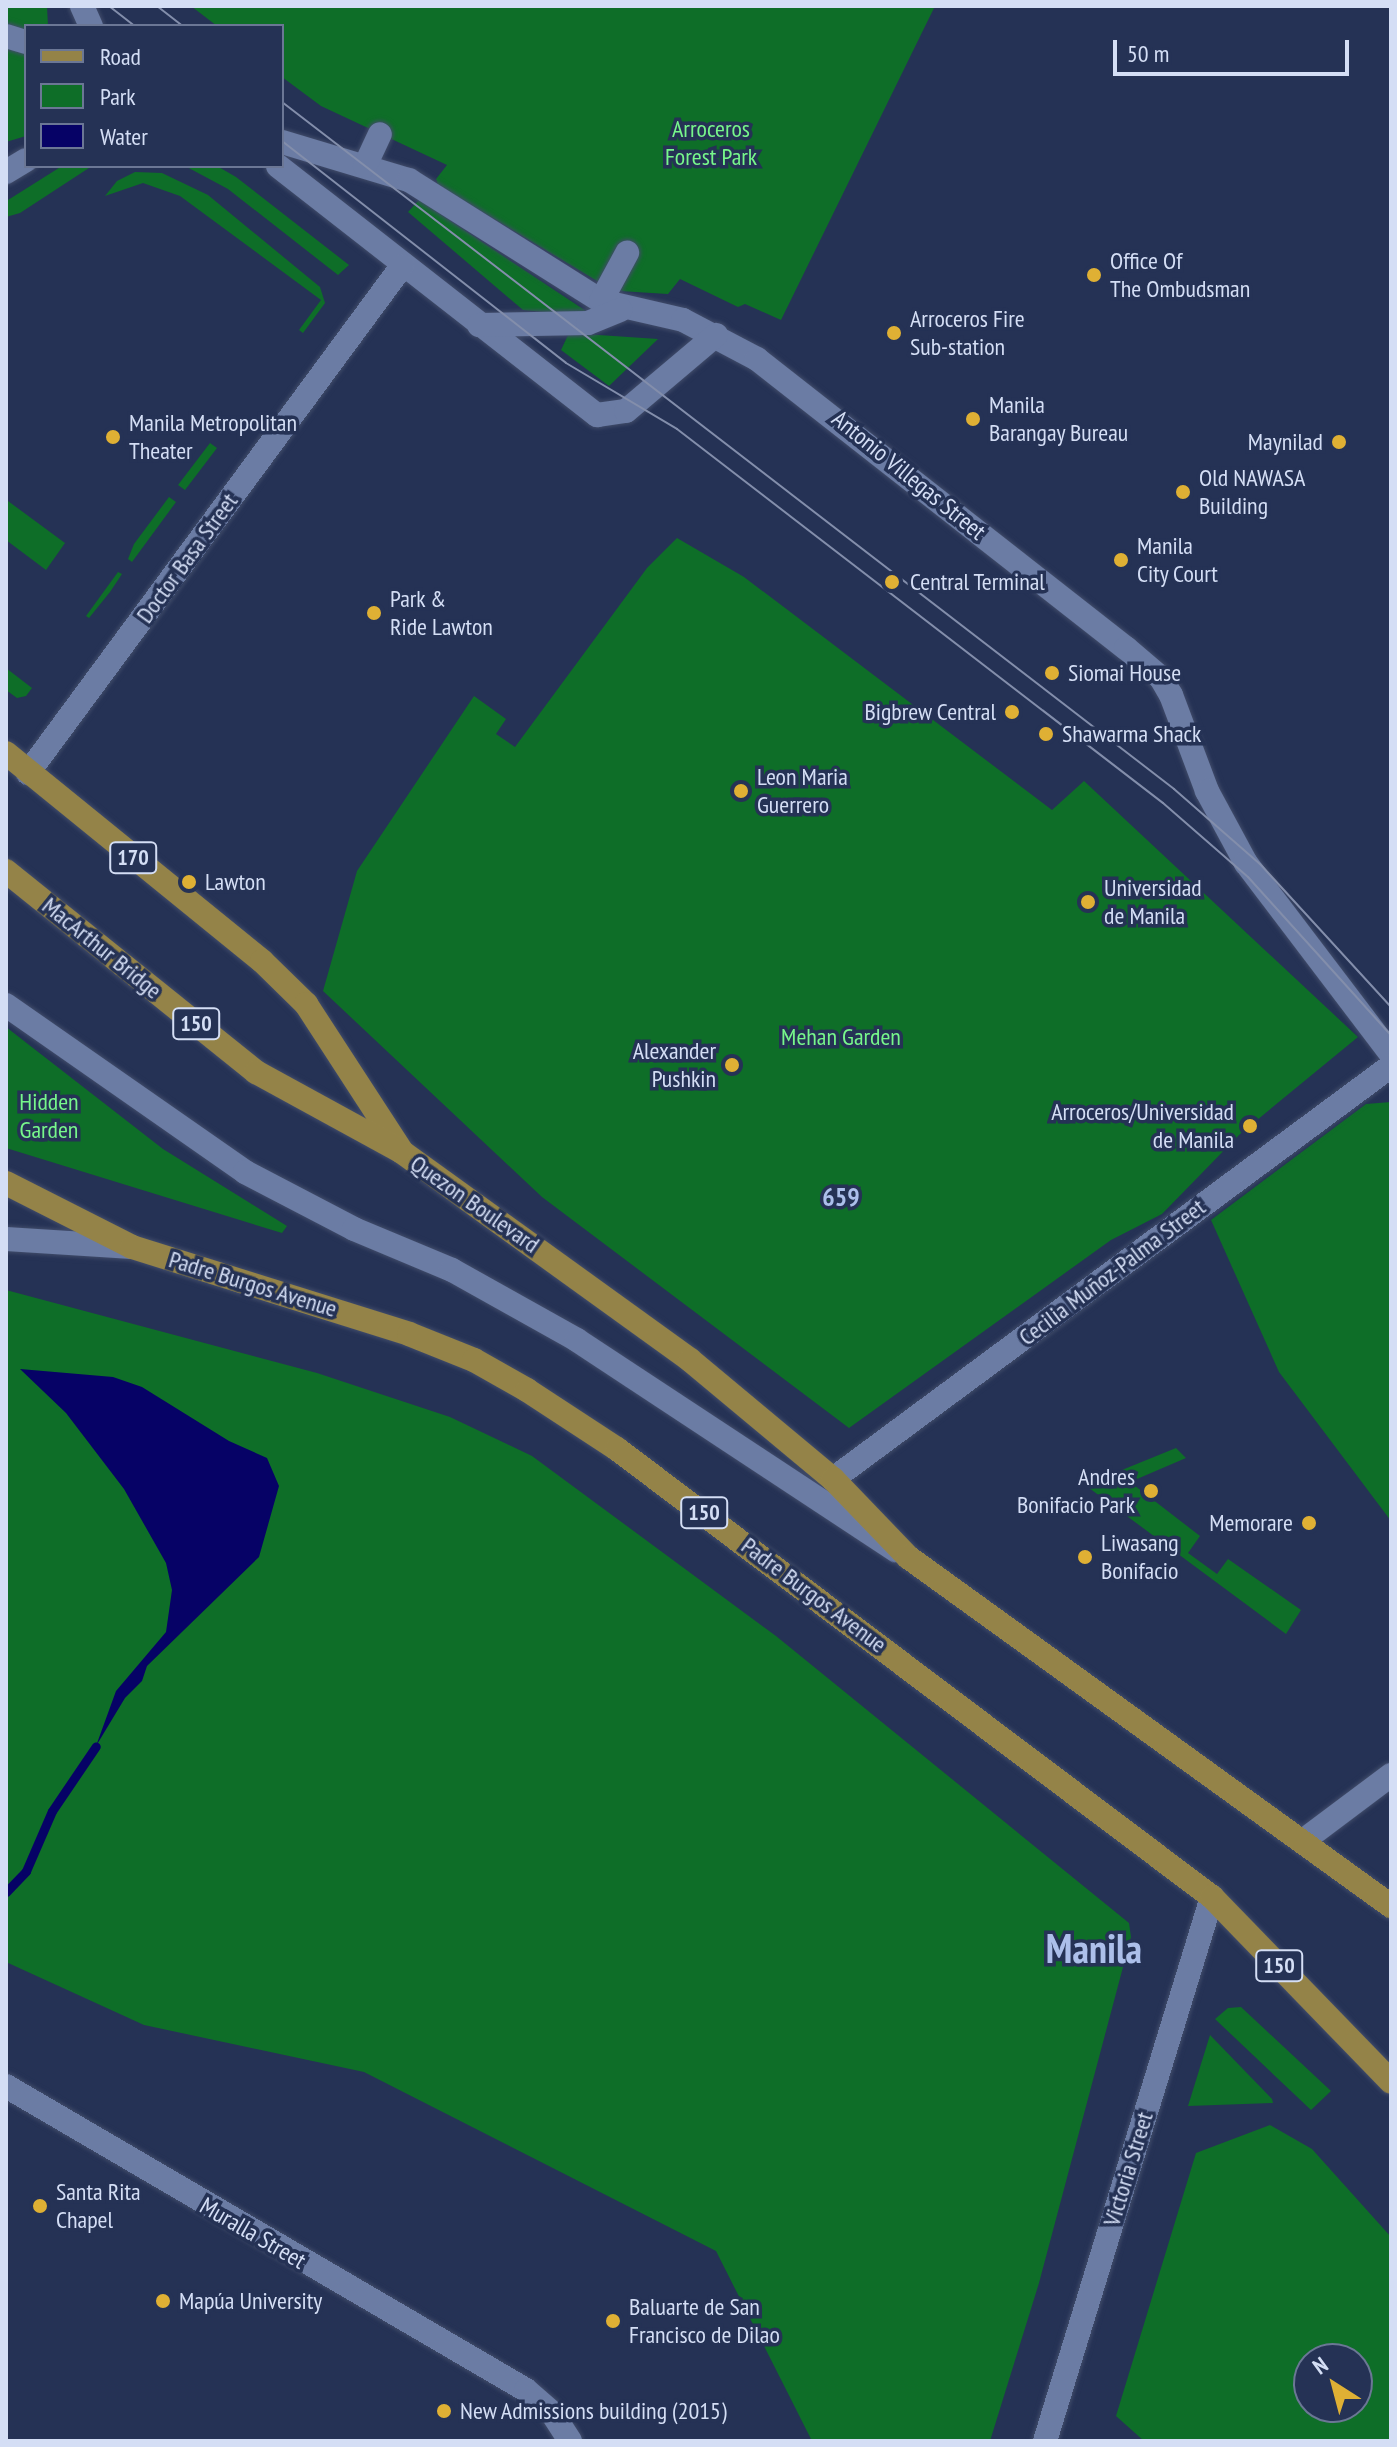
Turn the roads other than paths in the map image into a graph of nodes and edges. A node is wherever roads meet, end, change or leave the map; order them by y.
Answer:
1 (380, 134) dead end
2 (284, 143) edge
3 (24, 161) edge
4 (365, 166) junction
5 (280, 168) edge
6 (6, 172) edge
7 (627, 253) dead end
8 (402, 266) junction
9 (611, 305) junction
10 (479, 325) junction
11 (716, 335) junction
12 (6, 753) edge
13 (28, 773) junction
14 (6, 871) edge
15 (6, 1005) edge
16 (1391, 1054) edge
17 (1391, 1066) edge
18 (402, 1152) junction
19 (6, 1183) edge
20 (6, 1239) edge
21 (132, 1247) junction
22 (833, 1479) junction
23 (908, 1557) junction
24 (1391, 1775) edge
25 (1303, 1841) junction
26 (1212, 1897) junction
27 (1391, 1906) edge
28 (1347, 2034) junction
29 (1391, 2060) edge
30 (1391, 2082) edge
31 (6, 2086) edge
32 (570, 2441) edge
33 (1045, 2441) edge

1 - 4 street
2 - 4 street, Antonio Villegas Street
3 - 6 street
4 - 9 street, Antonio Villegas Street
5 - 8 street
7 - 9 street
8 - 10 street
8 - 13 street, Doctor Basa Street
9 - 10 street, Antonio Villegas Street
9 - 11 street, Antonio Villegas Street
10 - 11 street
11 - 16 street, Antonio Villegas Street
12 - 13 main road, Quezon Boulevard / 170
13 - 18 main road, Quezon Boulevard / 170
14 - 18 main road, MacArthur Bridge / 150
15 - 23 street
17 - 22 street, Cecilia Muñoz-Palma Street
18 - 22 main road, Quezon Boulevard / 150
19 - 21 main road, 150
20 - 21 street, Padre Burgos Avenue
21 - 26 main road, Padre Burgos Avenue / 150
22 - 23 main road, Quezon Boulevard / 150
23 - 25 main road, 150
24 - 25 street
25 - 27 main road, 150
26 - 28 main road, Padre Burgos Avenue / 150
26 - 33 street, Victoria Street
28 - 29 main road
28 - 30 main road, Padre Burgos Avenue / 150
31 - 32 street, Muralla Street

